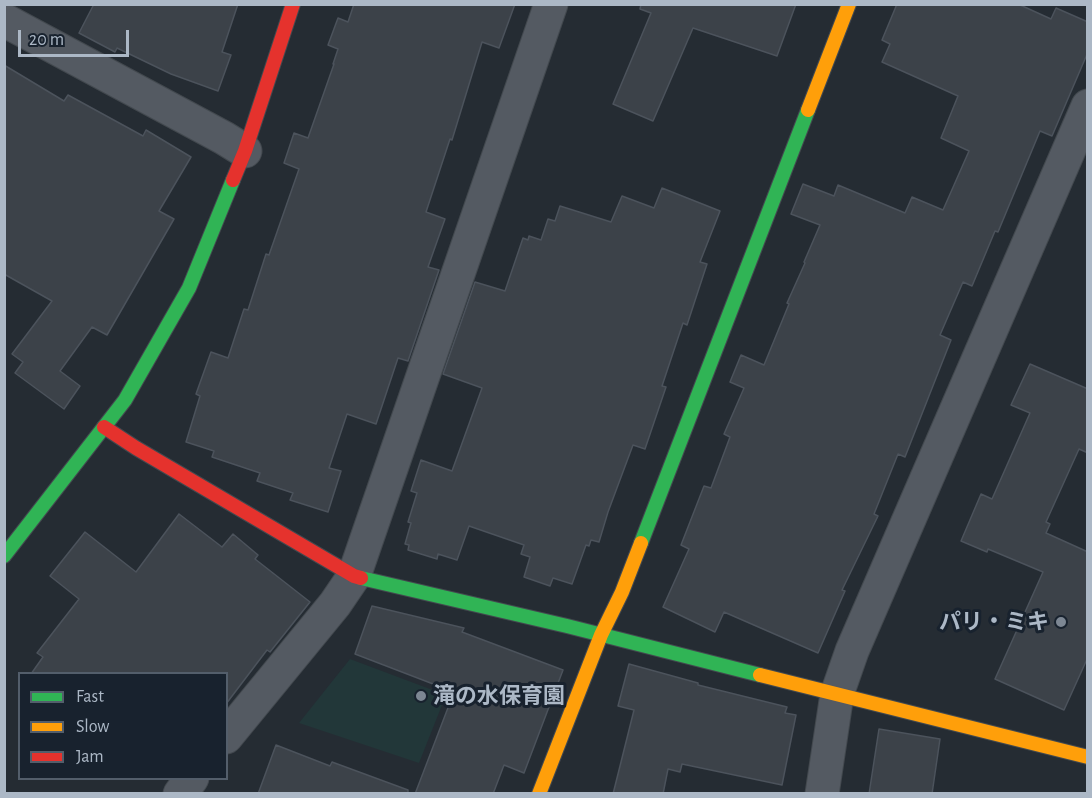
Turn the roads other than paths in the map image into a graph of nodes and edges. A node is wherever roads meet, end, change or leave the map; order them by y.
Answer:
1 (293, 4) edge
2 (551, 4) edge
3 (849, 4) edge
4 (4, 20) edge
5 (1088, 106) edge
6 (245, 151) junction
7 (104, 427) junction
8 (4, 556) edge
9 (354, 576) junction
10 (601, 635) junction
11 (837, 694) junction
12 (228, 735) edge
13 (1088, 757) edge
14 (190, 780) edge
15 (180, 794) edge
16 (539, 794) edge
17 (822, 794) edge

1 - 6 street
2 - 9 street
3 - 10 street
4 - 6 street
5 - 11 street
6 - 7 street
7 - 8 street
7 - 9 street
9 - 10 street
9 - 12 street
10 - 11 street
10 - 16 street
11 - 13 street
11 - 17 street
14 - 15 street

